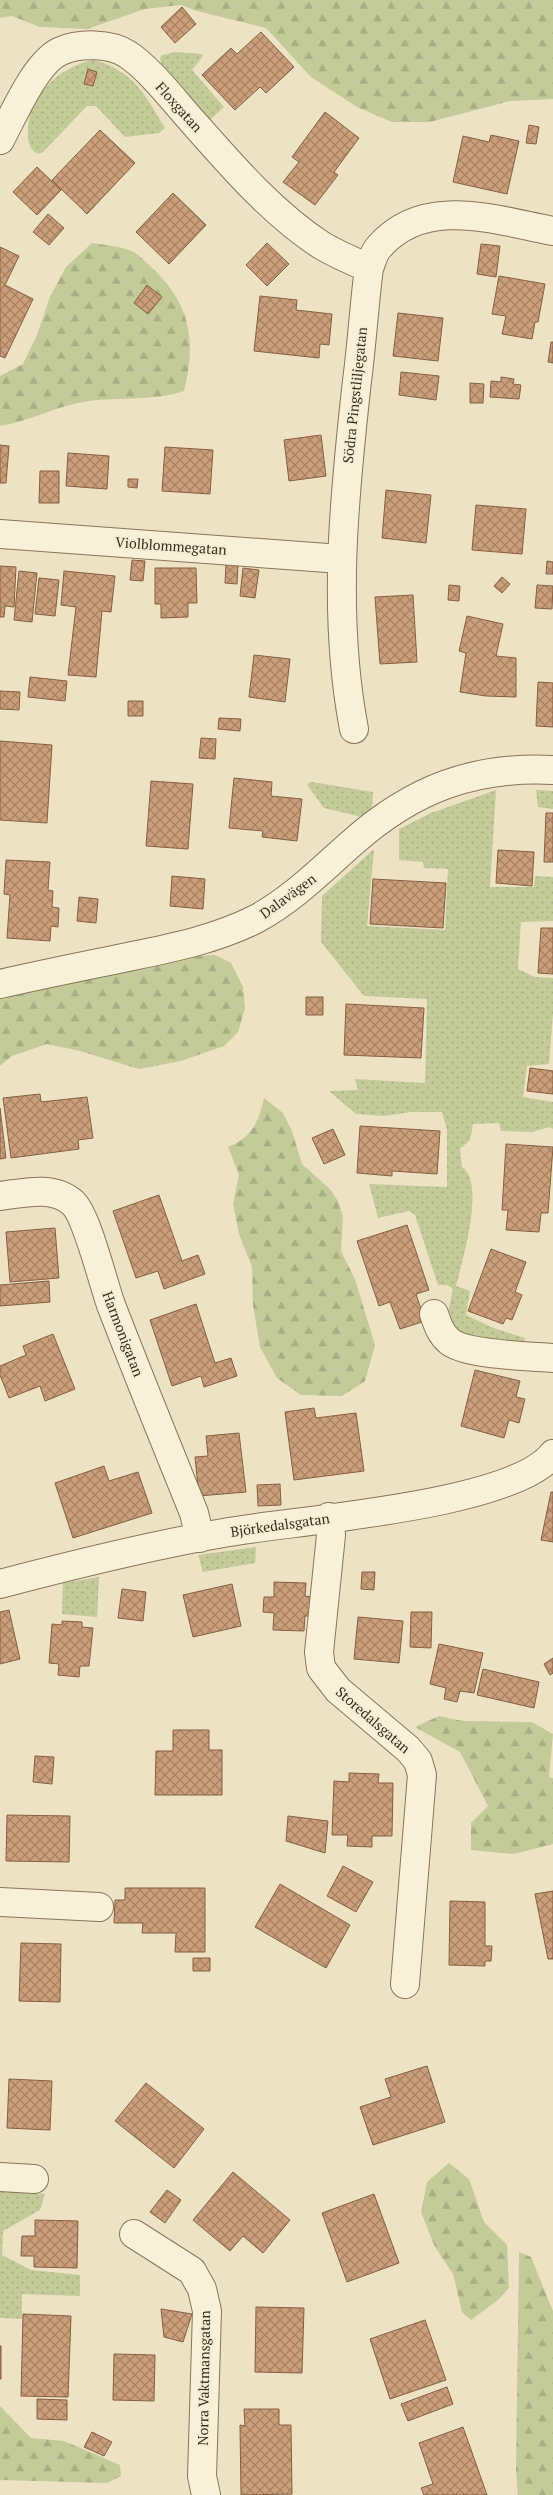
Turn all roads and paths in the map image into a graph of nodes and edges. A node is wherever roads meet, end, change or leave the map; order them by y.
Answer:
1 (0, 140) edge
2 (553, 231) edge
3 (368, 268) junction
4 (0, 534) edge
5 (341, 559) junction
6 (354, 729) dead end
7 (553, 770) edge
8 (0, 984) edge
9 (0, 1196) edge
10 (434, 1314) dead end
11 (553, 1358) edge
12 (553, 1365) edge
13 (553, 1454) edge
14 (329, 1517) junction
15 (200, 1538) junction
16 (0, 1584) edge
17 (0, 1902) edge
18 (99, 1908) dead end
19 (405, 1984) dead end
20 (0, 2177) edge
21 (34, 2179) dead end
22 (134, 2234) dead end
23 (206, 2495) edge

1 - 3 street, Floxgatan
2 - 3 street, Södra Pingstliljegatan
3 - 5 street, Södra Pingstliljegatan
4 - 5 street, Violblommegatan
5 - 6 street, Södra Pingstliljegatan
7 - 8 street, Dalavägen
9 - 15 street, Harmonigatan
10 - 11 street
11 - 12 street
13 - 14 street, Björkedalsgatan
14 - 15 street, Björkedalsgatan
14 - 19 street, Storedalsgatan
15 - 16 street, Björkedalsgatan
17 - 18 street
20 - 21 street
22 - 23 street, Norra Vaktmansgatan

